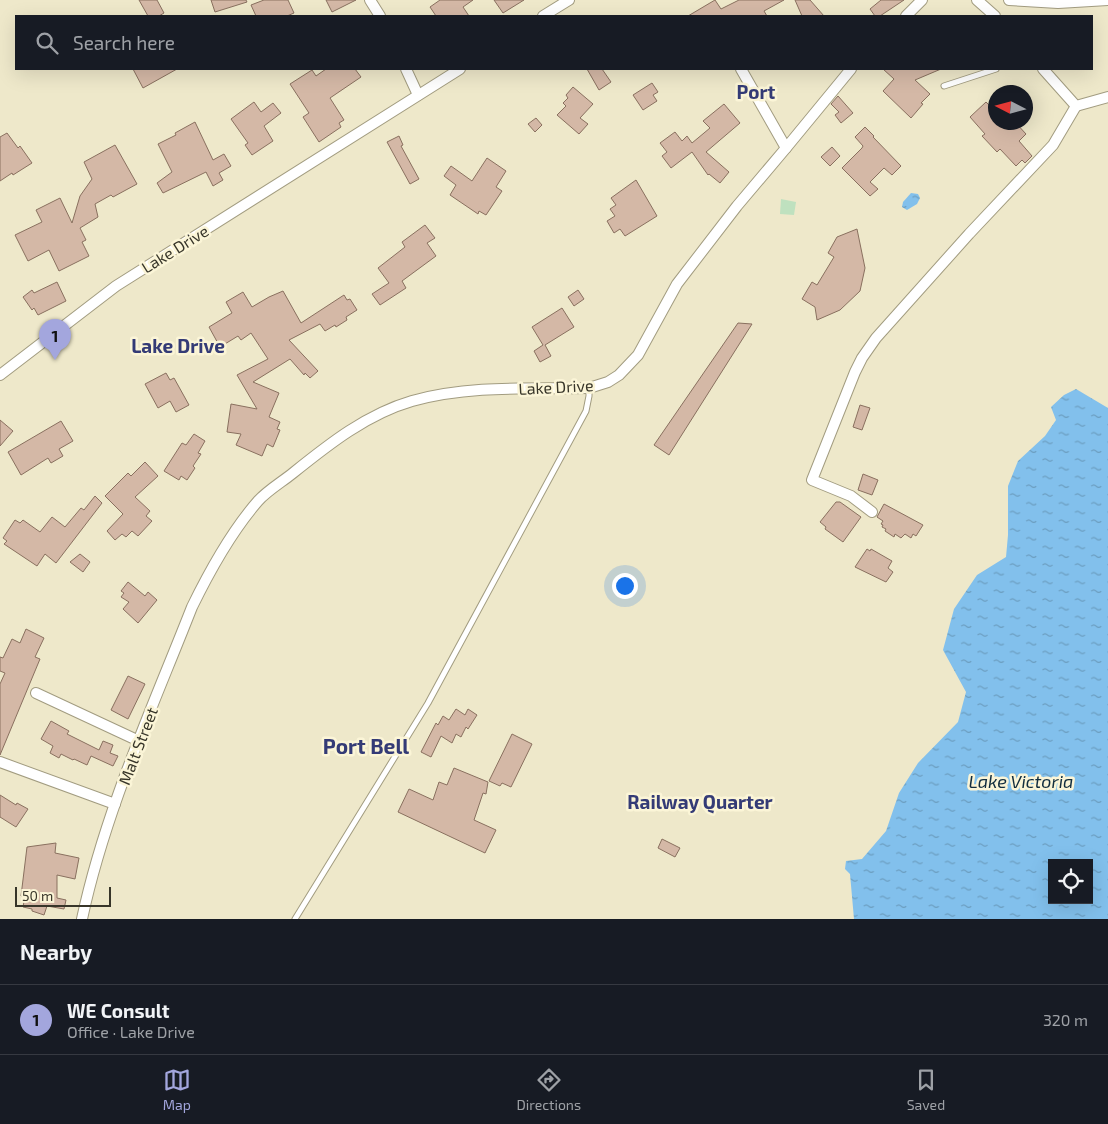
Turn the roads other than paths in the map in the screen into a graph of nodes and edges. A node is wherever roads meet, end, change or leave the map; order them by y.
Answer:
1 (370, 0) edge
2 (569, 0) edge
3 (922, 0) edge
4 (977, 0) edge
5 (1009, 0) edge
6 (1108, 0) edge
7 (379, 15) edge
8 (545, 15) edge
9 (907, 15) edge
10 (994, 15) edge
11 (406, 70) edge
12 (458, 70) edge
13 (742, 70) edge
14 (850, 70) edge
15 (993, 70) edge
16 (1044, 70) edge
17 (944, 86) dead end
18 (418, 95) junction
19 (1108, 97) edge
20 (1076, 106) junction
21 (786, 148) junction
22 (0, 375) edge
23 (589, 388) junction
24 (872, 512) dead end
25 (207, 577) joint
26 (36, 693) dead end
27 (139, 742) junction
28 (0, 762) edge
29 (115, 804) junction
30 (82, 919) edge
31 (295, 919) edge

1 - 7 street
2 - 8 street
3 - 9 street
4 - 10 street
5 - 6 street
11 - 18 street
12 - 18 street, Lake Drive
13 - 21 street
14 - 21 street, Lake Drive
15 - 17 lane
16 - 20 street
18 - 22 street, Lake Drive
19 - 20 street
20 - 24 street
21 - 23 street, Lake Drive
23 - 25 street, Lake Drive
23 - 31 lane
25 - 27 street, Malt Street
26 - 27 street
27 - 29 street, Malt Street
28 - 29 street
29 - 30 street, Malt Street

